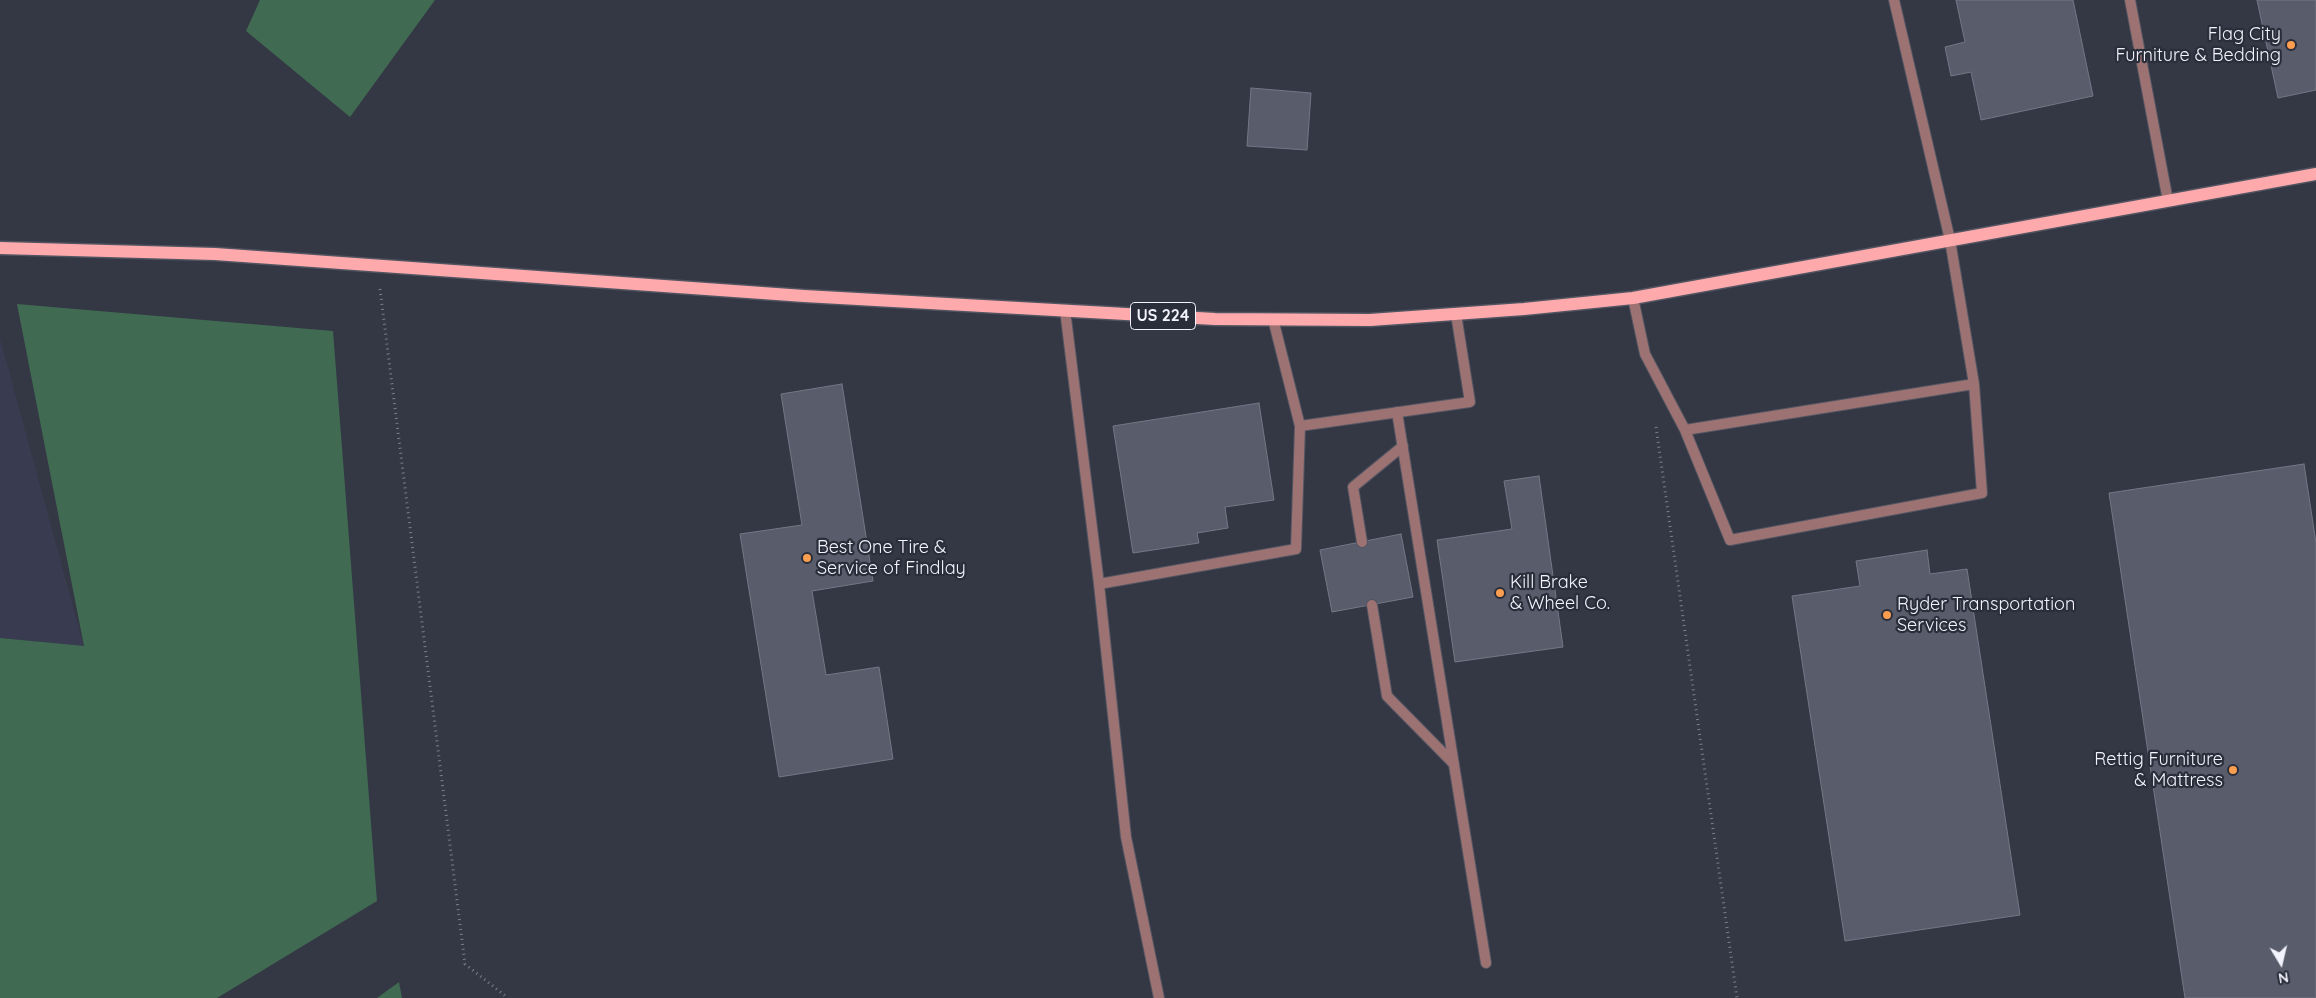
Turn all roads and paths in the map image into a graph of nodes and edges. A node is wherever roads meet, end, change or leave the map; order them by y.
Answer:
1 (1894, 0) edge
2 (2130, 0) edge
3 (2316, 174) edge
4 (2168, 201) junction
5 (1950, 240) junction
6 (0, 248) edge
7 (377, 266) junction
8 (1633, 298) junction
9 (1065, 310) junction
10 (1456, 314) junction
11 (1273, 319) junction
12 (1974, 384) junction
13 (1397, 412) junction
14 (1655, 422) dead end
15 (1300, 426) junction
16 (1685, 430) junction
17 (1403, 446) junction
18 (1362, 542) dead end
19 (1099, 584) junction
20 (1372, 604) dead end
21 (1454, 764) junction
22 (1486, 963) dead end
23 (508, 998) edge
24 (1159, 998) edge
25 (1737, 998) edge

1 - 5 lane
2 - 4 lane
3 - 4 main road, US 224
4 - 5 main road, US 224
5 - 8 main road, US 224
5 - 12 lane
6 - 7 main road, US 224
7 - 9 main road, US 224
7 - 23 path
8 - 10 main road, US 224
8 - 16 lane
9 - 11 main road, US 224
9 - 19 lane
10 - 11 main road, US 224
10 - 13 lane
11 - 15 lane
12 - 16 lane
12 - 16 lane
13 - 15 lane
13 - 17 lane
14 - 25 path
15 - 19 lane
17 - 18 lane
17 - 21 lane
19 - 24 lane
20 - 21 lane
21 - 22 lane

